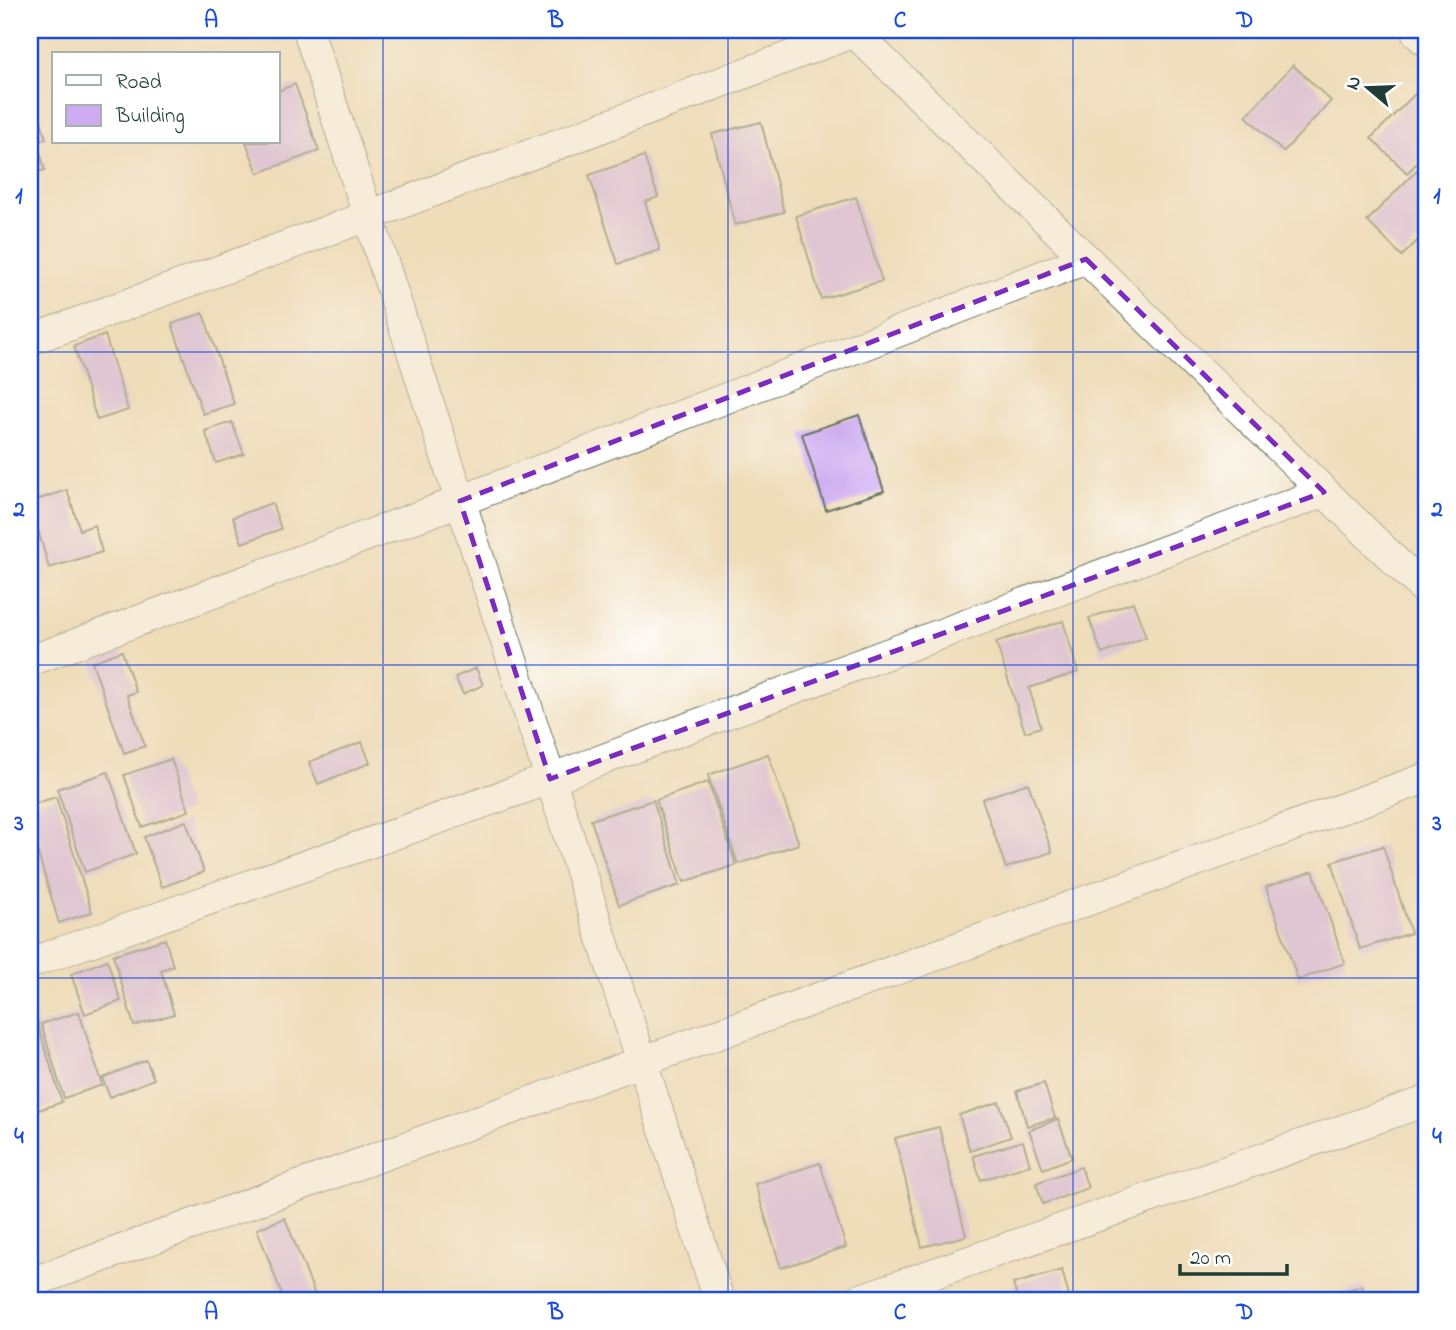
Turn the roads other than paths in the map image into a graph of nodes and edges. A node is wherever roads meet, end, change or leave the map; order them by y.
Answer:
1 (308, 30) edge
2 (1419, 30) edge
3 (853, 31) edge
4 (1426, 37) edge
5 (368, 216) junction
6 (1086, 259) junction
7 (30, 340) edge
8 (1324, 492) junction
9 (460, 500) junction
10 (1426, 592) edge
11 (30, 661) edge
12 (1426, 778) edge
13 (550, 779) junction
14 (30, 963) edge
15 (642, 1063) junction
16 (1426, 1101) edge
17 (30, 1283) edge
18 (719, 1300) edge
19 (858, 1300) edge

1 - 5 street
2 - 4 street
3 - 5 street
3 - 6 street
5 - 7 street
5 - 9 street
6 - 8 street
6 - 9 street
8 - 10 street
8 - 13 street
9 - 11 street
9 - 13 street
12 - 15 street
13 - 14 street
13 - 15 street
15 - 17 street
15 - 18 street
16 - 19 street

